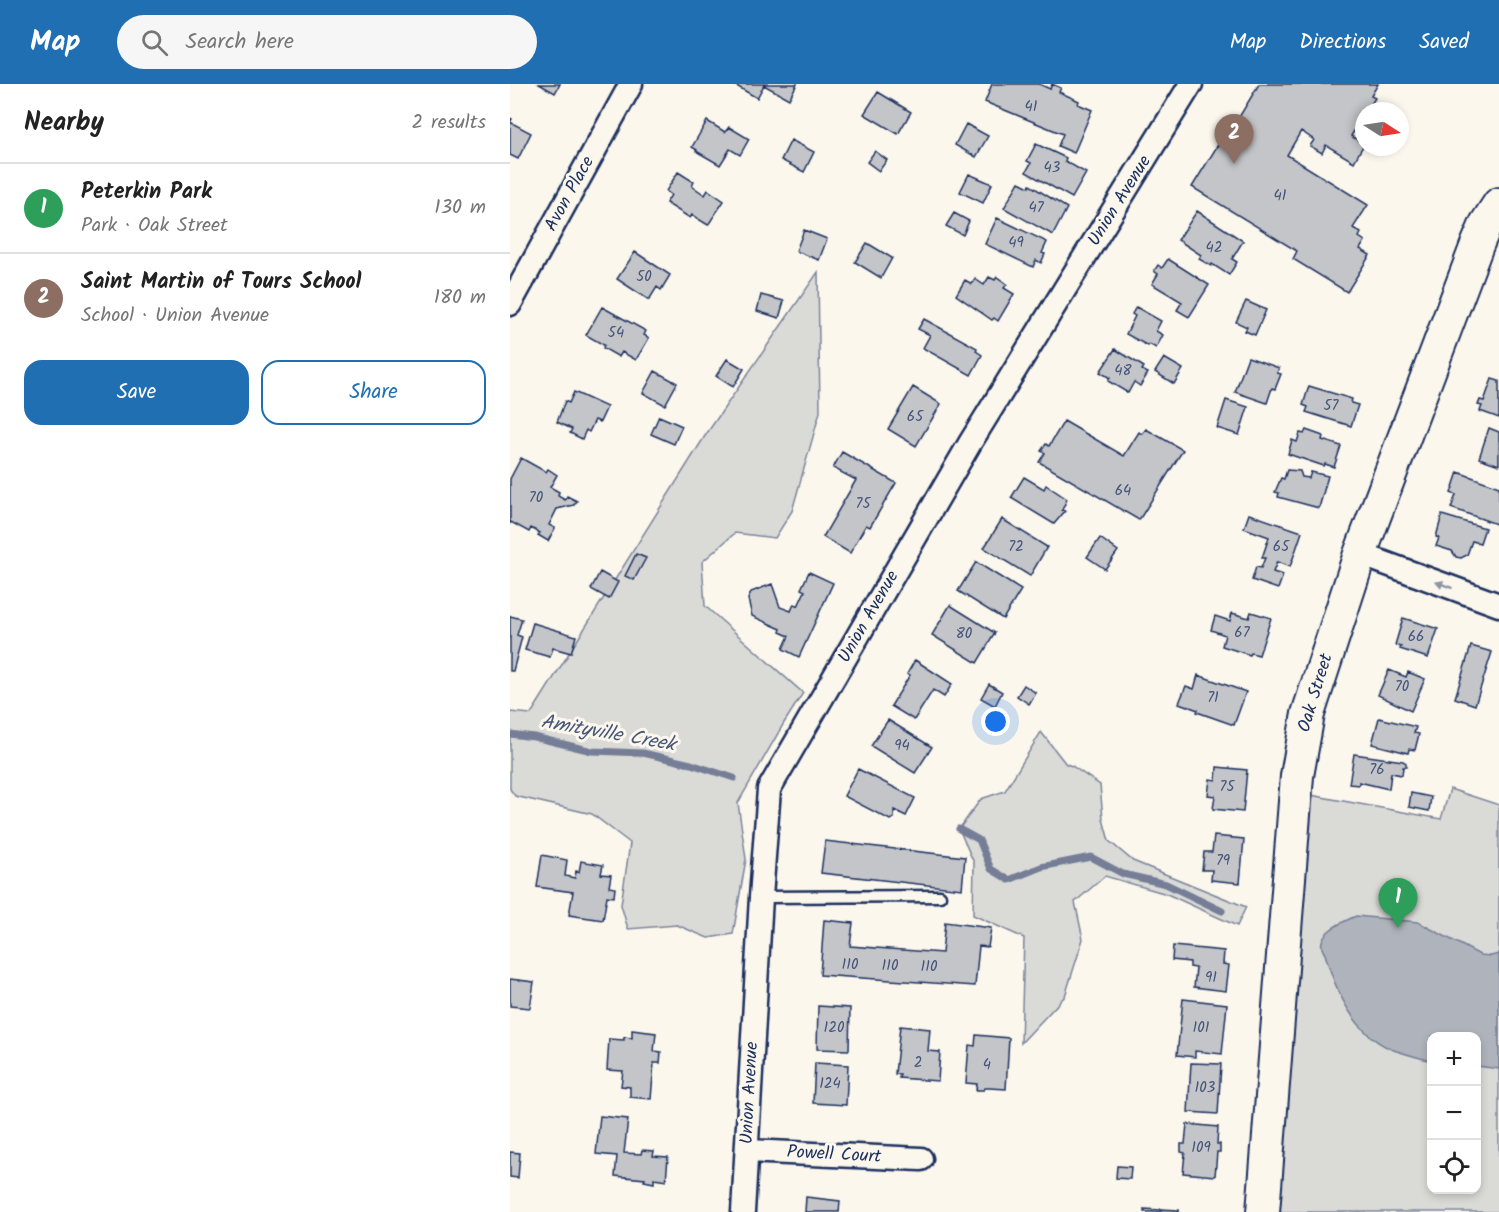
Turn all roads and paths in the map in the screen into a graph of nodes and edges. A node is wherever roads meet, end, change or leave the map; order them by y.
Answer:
1 (630, 84) edge
2 (1191, 84) edge
3 (1499, 204) edge
4 (510, 304) edge
5 (1360, 554) junction
6 (1499, 605) edge
7 (940, 896) dead end
8 (760, 897) junction
9 (747, 1151) junction
10 (921, 1159) dead end
11 (742, 1212) edge
12 (1263, 1212) edge

1 - 4 street, Avon Place
2 - 8 street, Union Avenue
3 - 5 main road, Oak Street
6 -> 5 street
5 - 12 main road, Oak Street
7 - 8 lane
8 - 9 street, Union Avenue
9 - 10 street, Powell Court
9 - 11 street, Union Avenue

